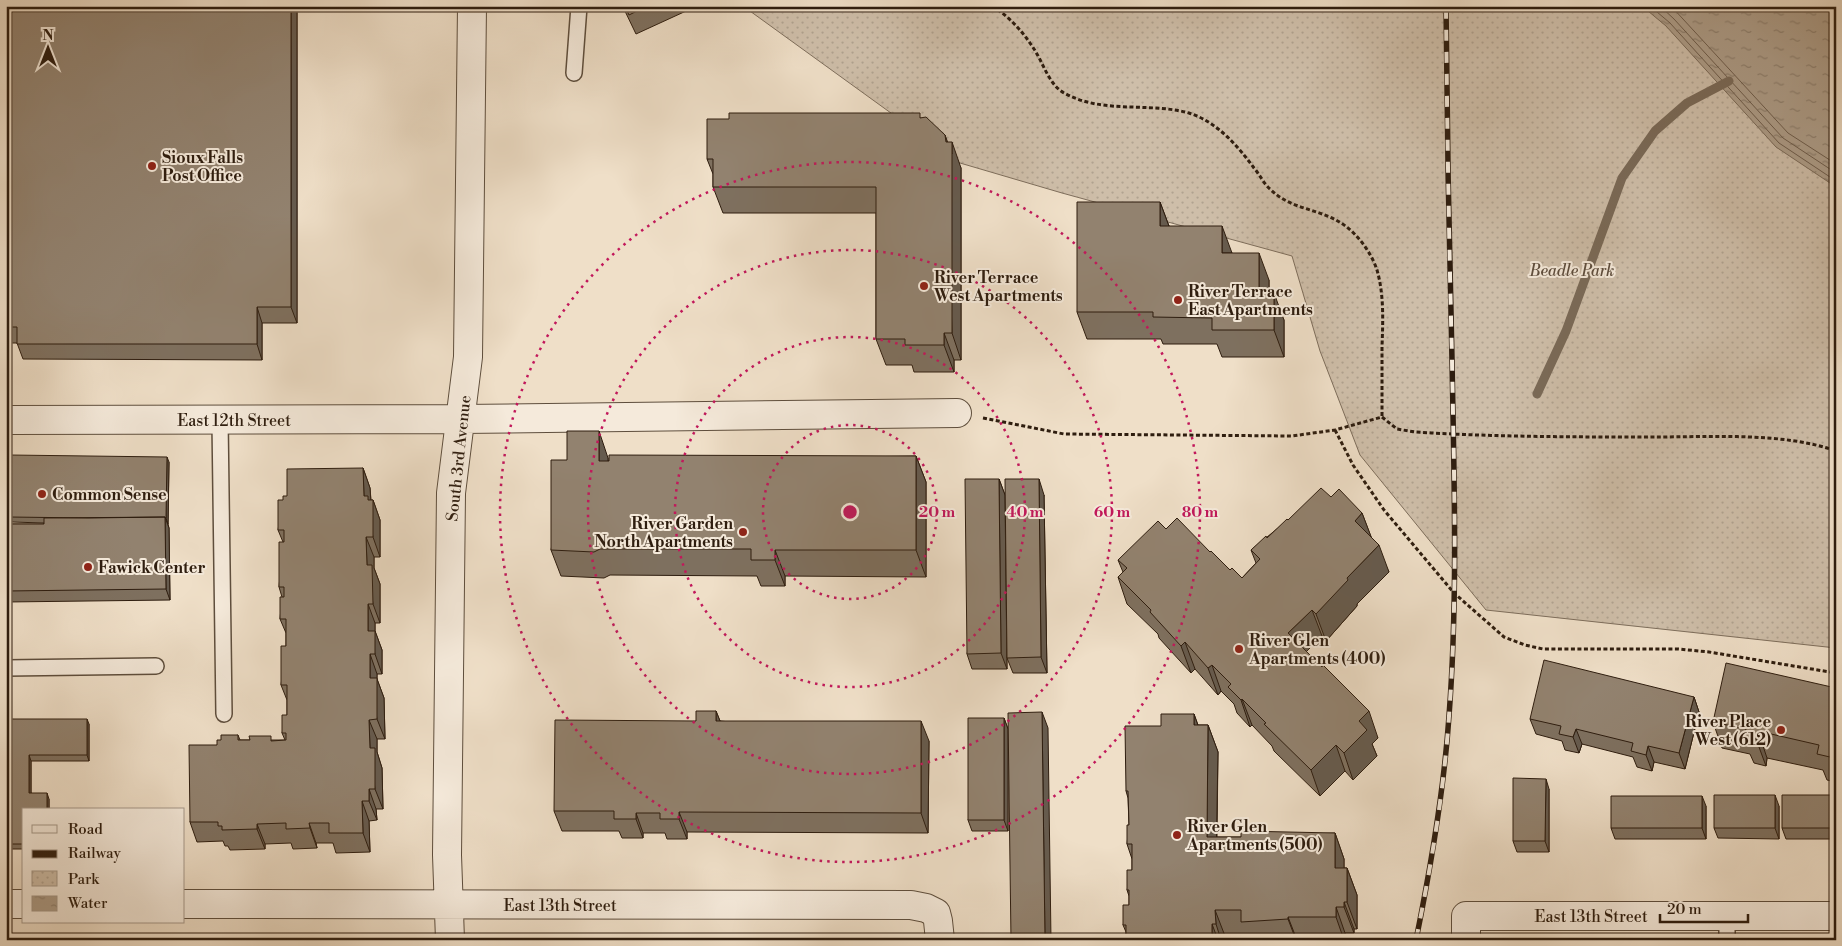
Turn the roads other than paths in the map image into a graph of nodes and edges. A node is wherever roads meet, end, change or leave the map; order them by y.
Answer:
1 (472, 6) edge
2 (579, 6) edge
3 (574, 73) dead end
4 (957, 413) road end
5 (461, 419) junction
6 (6, 420) edge
7 (220, 420) junction
8 (156, 666) dead end
9 (6, 668) edge
10 (224, 714) dead end
11 (6, 904) edge
12 (22, 904) edge
13 (185, 904) edge
14 (450, 905) junction
15 (1836, 916) edge
16 (1466, 928) edge
17 (1727, 928) edge
18 (450, 940) edge
19 (940, 940) edge

1 - 5 street, South 3rd Avenue
2 - 3 lane
4 - 5 street, East 12th Street
5 - 7 street, East 12th Street
5 - 14 street, South 3rd Avenue
6 - 7 street, East 12th Street
7 - 10 lane
8 - 9 lane
11 - 12 street
13 - 14 street, East 13th Street
14 - 18 street, South 3rd Avenue
14 - 19 street, East 13th Street
15 - 17 street, East 13th Street
16 - 17 street, East 13th Street

